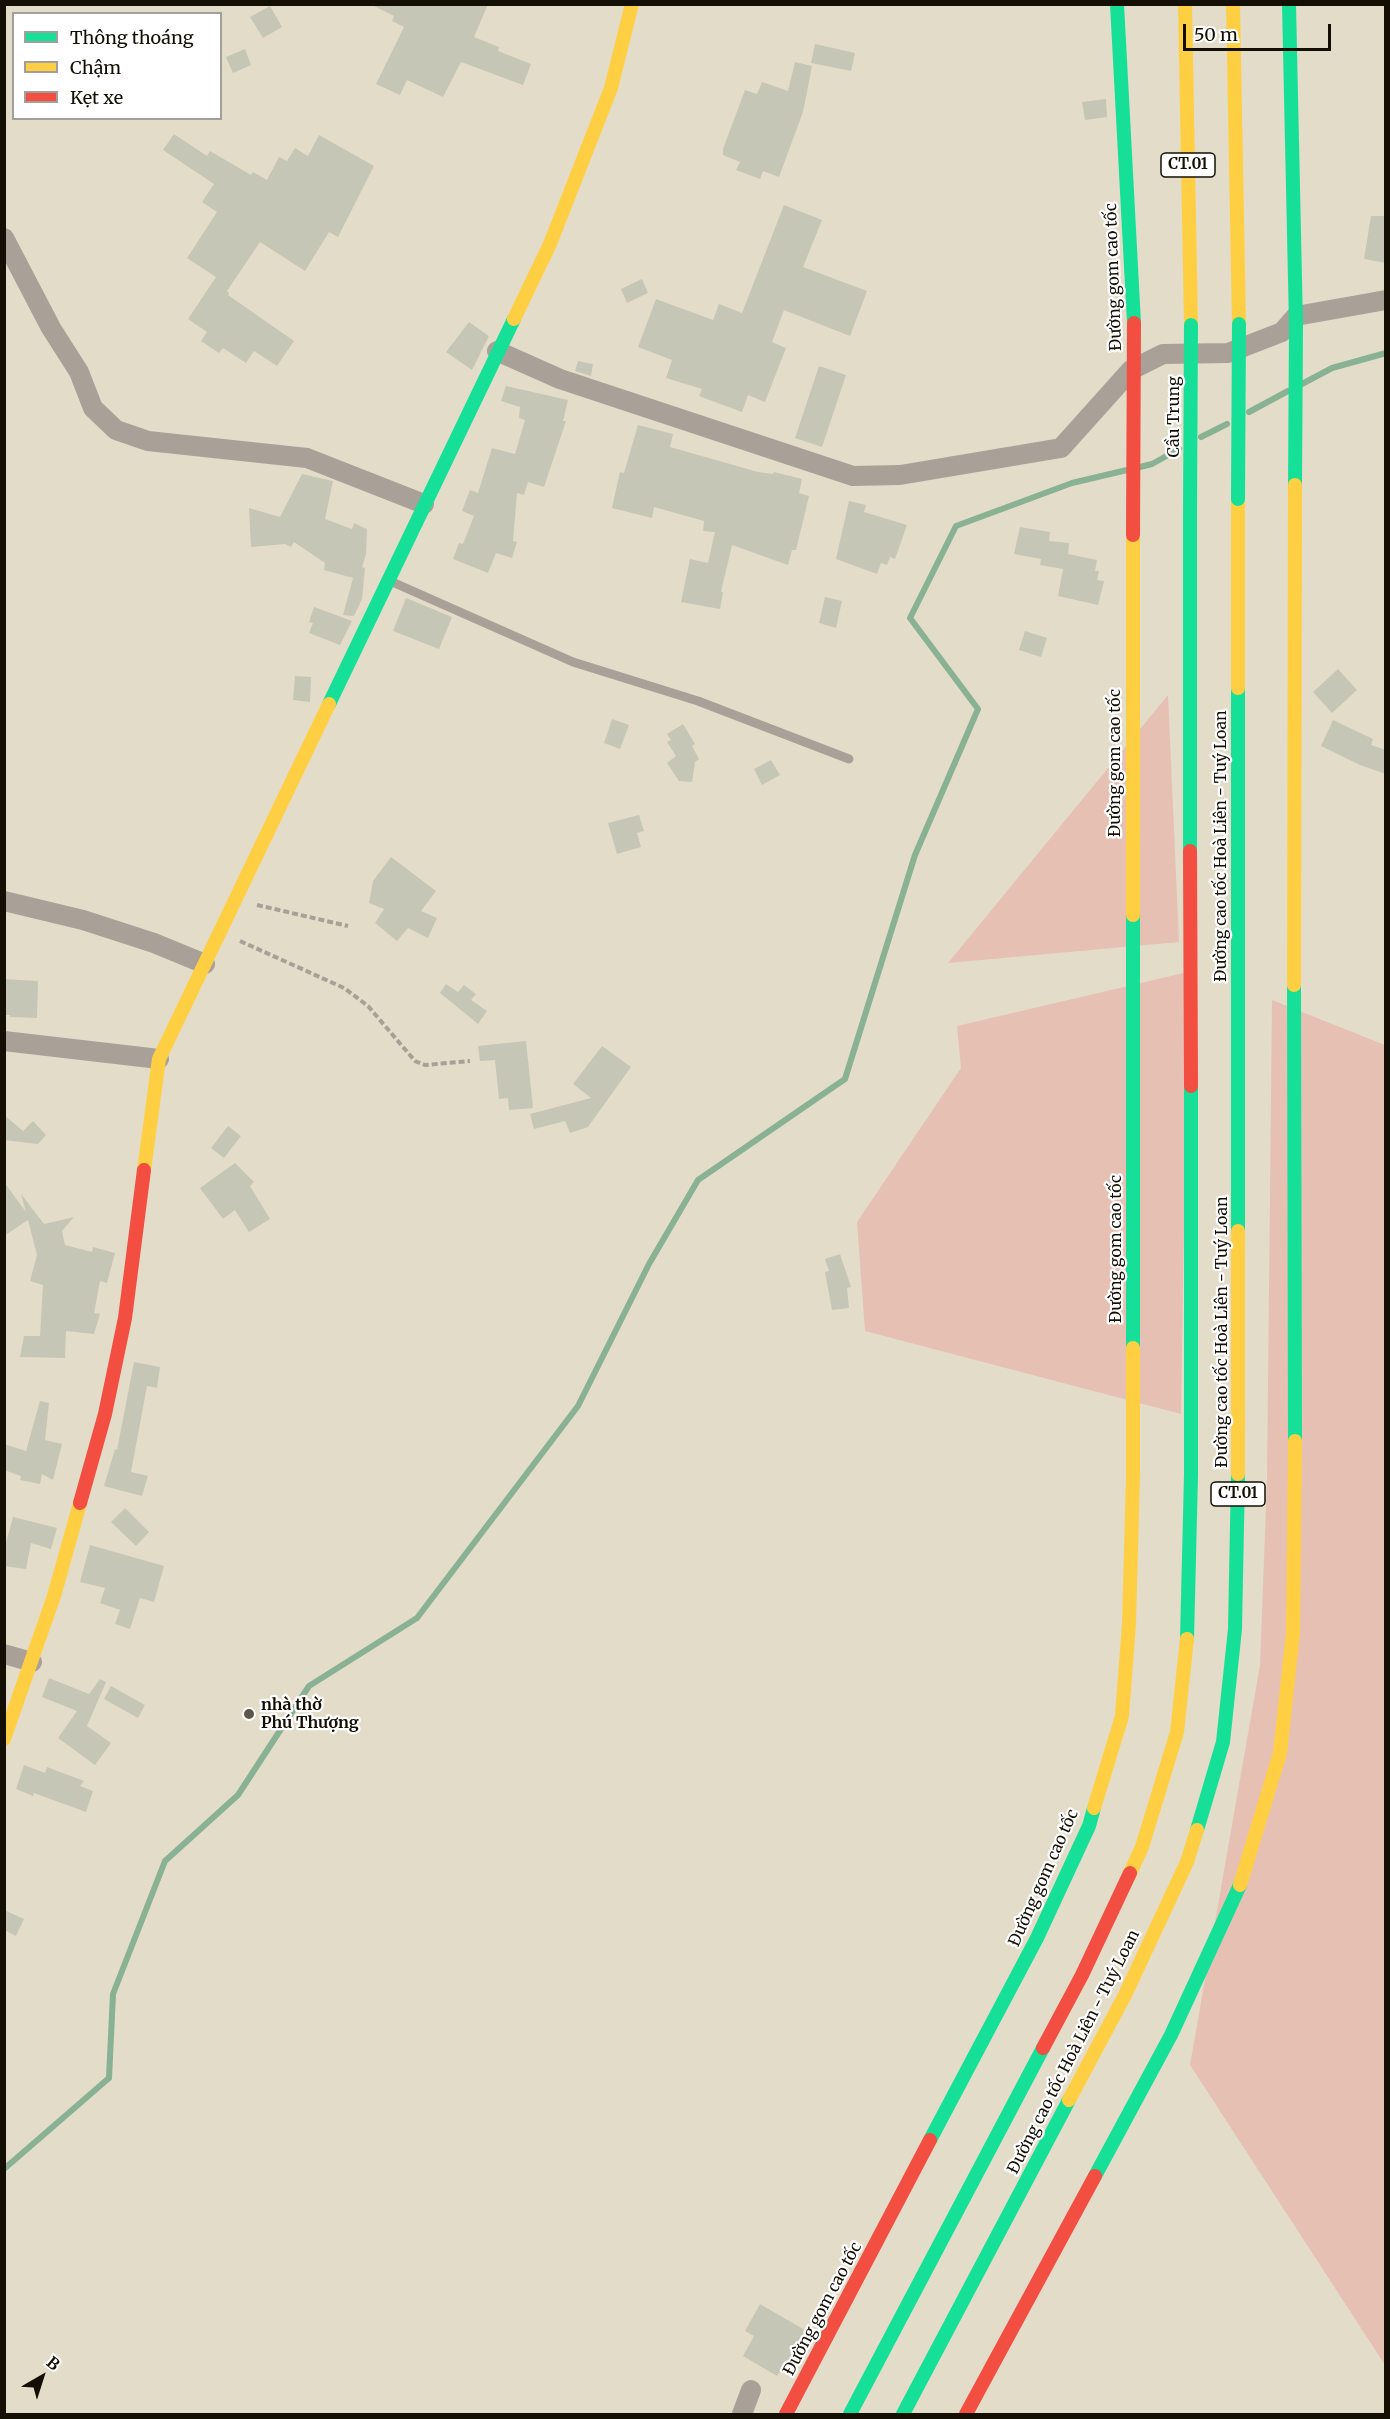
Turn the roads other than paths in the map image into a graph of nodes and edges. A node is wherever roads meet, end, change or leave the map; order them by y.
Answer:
1 (632, 4) edge
2 (1117, 4) edge
3 (1185, 4) edge
4 (1233, 4) edge
5 (1289, 4) edge
6 (4, 238) edge
7 (1386, 300) edge
8 (1296, 321) junction
9 (497, 351) junction
10 (424, 504) junction
11 (1190, 510) joint
12 (388, 580) junction
13 (849, 759) dead end
14 (4, 901) edge
15 (205, 964) junction
16 (4, 1041) edge
17 (159, 1059) junction
18 (4, 1654) edge
19 (32, 1662) junction
20 (4, 1738) edge
21 (751, 2390) dead end
22 (742, 2415) edge
23 (786, 2415) edge
24 (849, 2415) edge
25 (903, 2415) edge
26 (966, 2415) edge

1 - 9 main road
2 - 23 main road, Đường gom cao tốc, bridge
3 - 11 main road, Cầu Trung / CT.01, bridge
4 - 25 main road, Đường cao tốc Hoà Liên - Tuý Loan / CT.01, bridge
5 - 8 main road
6 - 10 street
7 - 8 street
8 - 9 street
8 - 26 main road
9 - 10 main road
10 - 12 main road
11 - 24 main road, Đường cao tốc Hoà Liên - Tuý Loan / CT.01
12 - 13 lane
12 - 15 main road
14 - 15 street
15 - 17 main road
16 - 17 street
17 - 19 main road
18 - 19 street
19 - 20 main road
21 - 22 street

